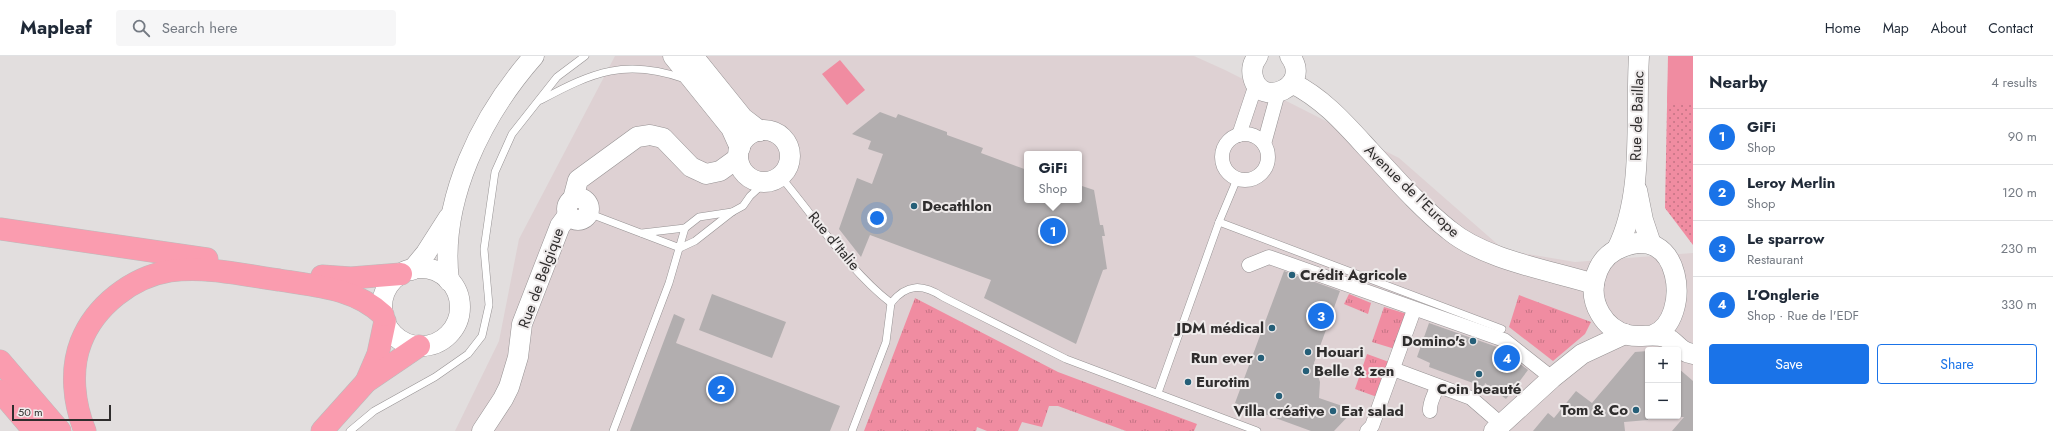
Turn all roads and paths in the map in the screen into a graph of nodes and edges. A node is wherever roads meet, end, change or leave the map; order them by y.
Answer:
1 (534, 56) edge
2 (585, 56) edge
3 (673, 56) edge
4 (693, 56) edge
5 (1290, 56) edge
6 (1639, 56) edge
7 (1253, 57) edge
8 (696, 84) junction
9 (1256, 84) junction
10 (1285, 88) junction
11 (539, 101) junction
12 (760, 131) junction
13 (1240, 135) junction
14 (1264, 144) junction
15 (739, 153) junction
16 (1635, 175) junction
17 (772, 179) junction
18 (1237, 179) junction
19 (571, 207) junction
20 (732, 212) junction
21 (588, 213) joint
22 (451, 214) junction
23 (1219, 222) junction
24 (685, 228) junction
25 (0, 229) edge
26 (640, 233) junction
27 (1652, 244) junction
28 (680, 248) junction
29 (1617, 249) junction
30 (1249, 265) dead end
31 (406, 272) junction
32 (1690, 278) edge
33 (449, 280) junction
34 (1594, 284) junction
35 (891, 303) junction
36 (1414, 310) junction
37 (1601, 314) junction
38 (1680, 316) junction
39 (384, 318) junction
40 (1502, 329) dead end
41 (1625, 334) junction
42 (1653, 335) junction
43 (419, 346) junction
44 (1582, 354) junction
45 (1693, 354) edge
46 (0, 361) edge
47 (1393, 369) junction
48 (1552, 378) junction
49 (366, 382) junction
50 (1437, 386) junction
51 (0, 392) edge
52 (1158, 393) junction
53 (1430, 412) dead end
54 (1498, 427) edge
55 (34, 431) edge
56 (60, 431) edge
57 (85, 431) edge
58 (322, 431) edge
59 (350, 431) edge
60 (482, 431) edge
61 (613, 431) edge
62 (852, 431) edge
63 (1257, 431) edge
64 (1367, 431) edge

1 - 22 street
2 - 11 lane
3 - 8 street
4 - 12 street
5 - 10 street
6 - 16 street, Rue de Baillac
7 - 9 street
8 - 11 lane
8 - 15 street
9 - 10 street, Avenue de l'Europe
9 - 13 street
10 - 14 street
10 - 34 street, Avenue de l'Europe
11 - 59 lane
12 - 15 street
12 - 17 street
13 - 14 street
13 - 18 street
14 - 18 street
15 - 17 street
15 - 19 street, Rue de Belgique
16 - 27 street, Rue de Baillac
16 - 29 street, Rue de Baillac
17 - 20 lane
17 - 35 lane, Rue d'Italie
18 - 23 lane
19 - 21 street
19 - 60 street, Rue de Belgique
20 - 24 lane
20 - 28 lane
21 - 26 lane
22 - 31 street
22 - 33 street
23 - 40 lane
23 - 52 lane
24 - 26 lane
24 - 28 lane
25 - 31 highway
26 - 28 lane
27 - 29 street
27 - 32 street
28 - 61 lane
29 - 34 street
30 - 36 street
31 - 33 street
31 - 39 street
32 - 38 street
33 - 43 street
34 - 37 street
35 - 52 lane
35 - 62 lane
36 - 47 street
36 - 48 street
37 - 41 street
37 - 44 street
38 - 42 street
38 - 45 street
39 - 43 street
39 - 49 highway
39 - 57 highway
41 - 42 street
41 - 44 street
42 - 45 street
43 - 49 highway
44 - 48 street
46 - 56 highway
47 - 50 street
47 - 64 street
48 - 54 street
49 - 58 highway
50 - 53 street
50 - 54 street
51 - 55 highway
52 - 63 lane

